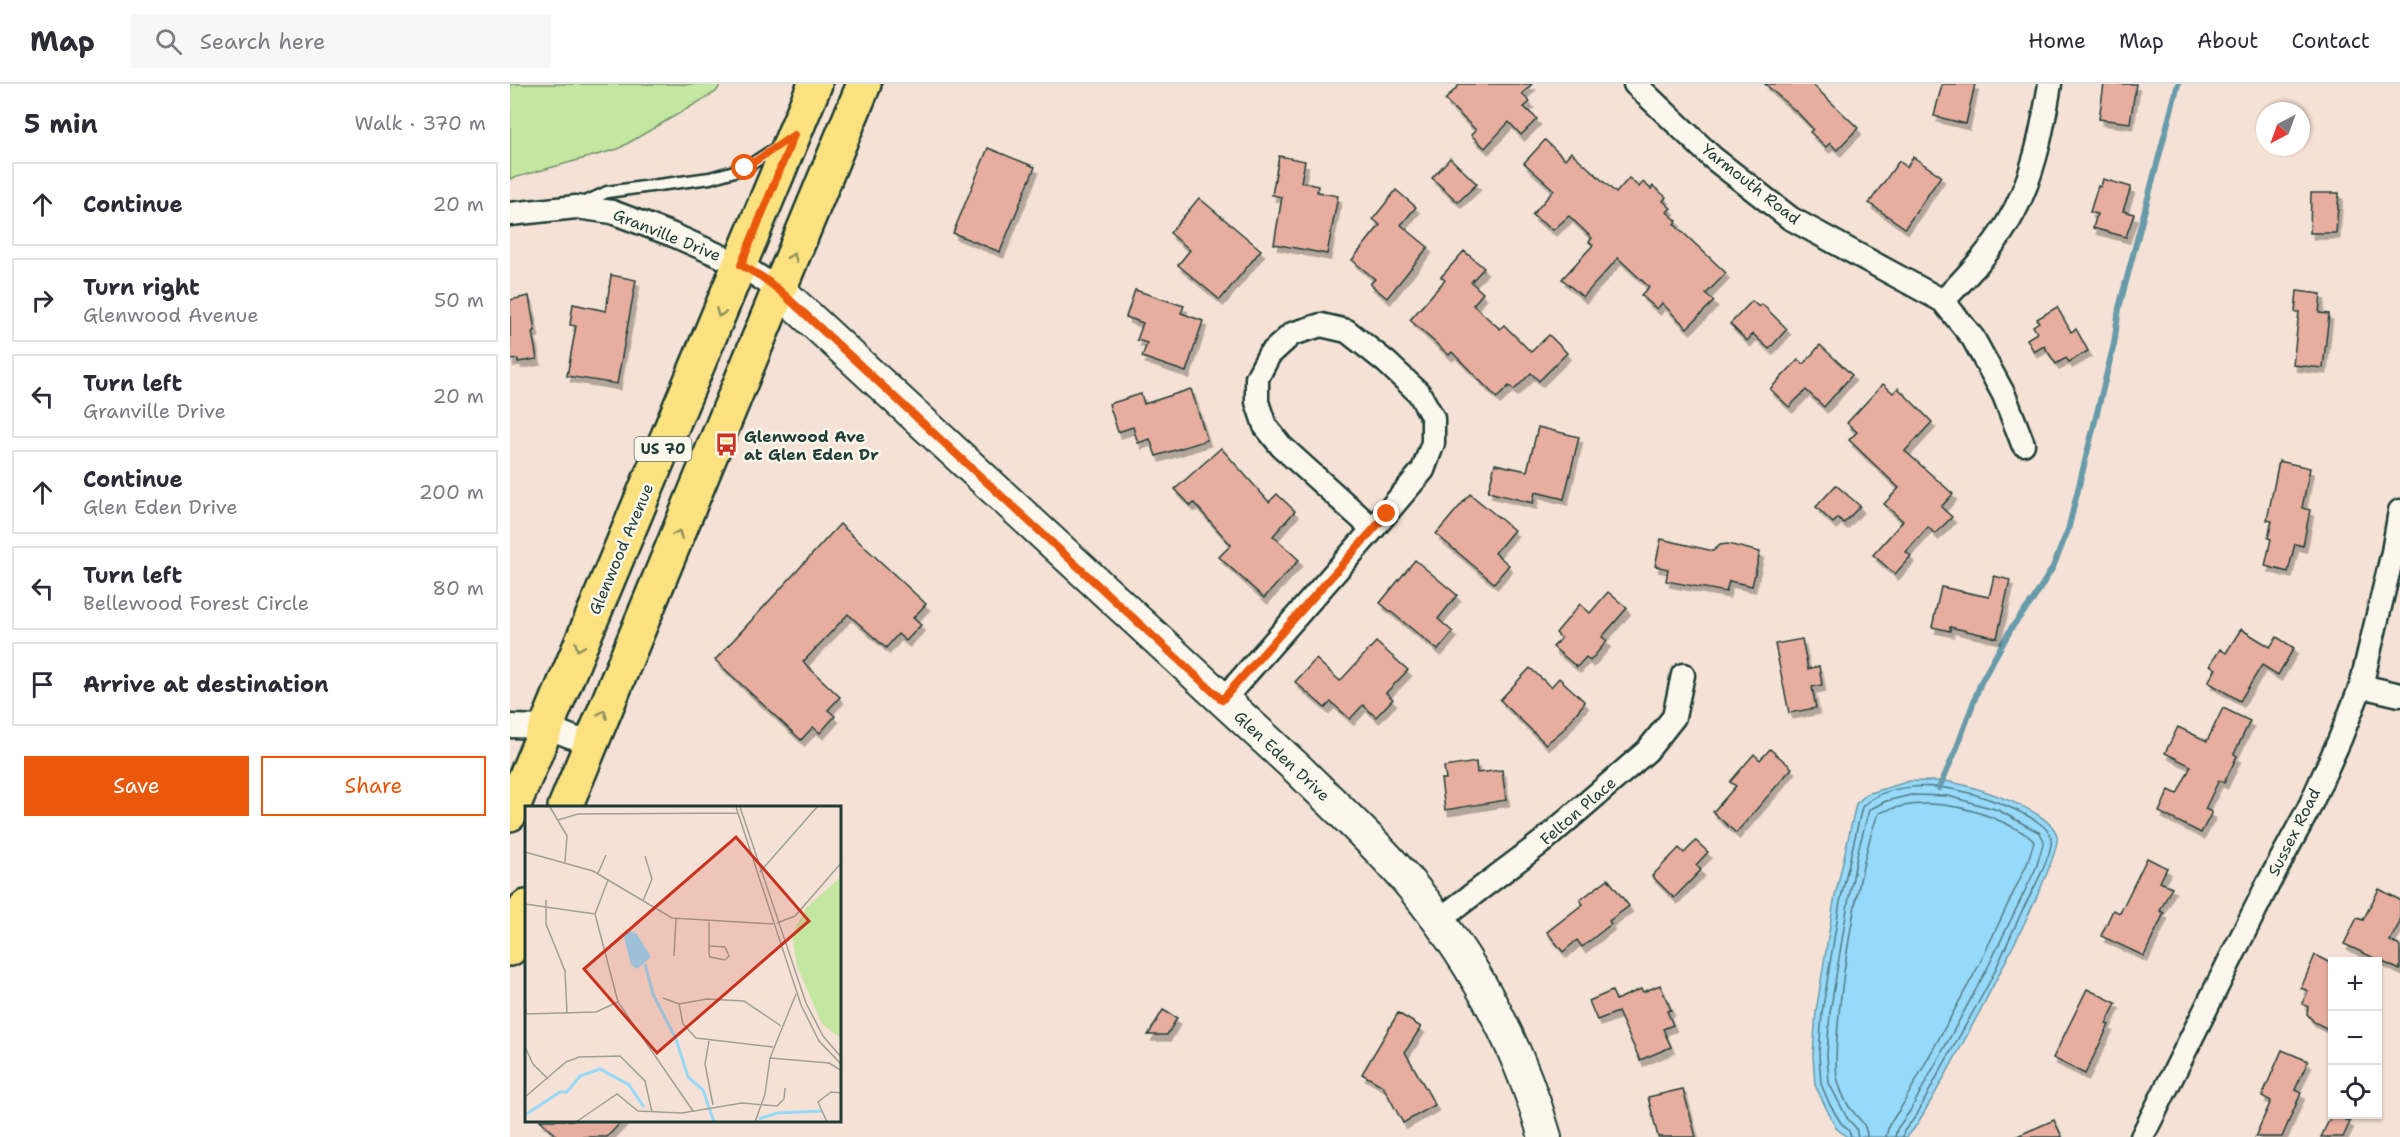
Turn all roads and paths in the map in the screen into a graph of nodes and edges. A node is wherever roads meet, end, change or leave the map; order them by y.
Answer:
1 (815, 84) edge
2 (864, 84) edge
3 (1635, 84) edge
4 (2050, 84) edge
5 (794, 135) junction
6 (574, 207) junction
7 (510, 214) edge
8 (741, 265) junction
9 (779, 290) junction
10 (1943, 301) junction
11 (2023, 444) dead end
12 (2400, 511) edge
13 (1373, 529) junction
14 (1683, 675) dead end
15 (2361, 686) junction
16 (2400, 695) edge
17 (1222, 700) junction
18 (510, 726) edge
19 (546, 728) junction
20 (590, 744) junction
21 (565, 806) edge
22 (510, 814) edge
23 (525, 910) edge
24 (1438, 920) junction
25 (510, 949) edge
26 (1545, 1137) edge
27 (2142, 1137) edge

1 - 5 main road, Glenwood Avenue / US 70
9 -> 2 main road, US 70
3 - 10 street, Yarmouth Road
4 - 10 street
5 - 6 lane
5 - 8 main road, Glenwood Avenue / US 70
6 - 7 street, Granville Drive
6 - 8 street, Granville Drive
8 - 9 street, Granville Drive
8 -> 19 main road, Glenwood Avenue / US 70
9 - 17 main road, Glen Eden Drive
20 -> 9 main road, US 70
10 - 11 street, Yarmouth Road
12 - 15 street, Sussex Road
13 - 13 street
13 - 17 street
14 - 24 street, Felton Place
15 - 16 street
15 - 27 street, Sussex Road
17 - 24 main road, Glen Eden Drive
18 - 19 street
19 - 20 street
19 - 22 main road, Glenwood Avenue / US 70
20 - 21 main road, US 70
23 - 25 main road
24 - 26 main road, Glen Eden Drive

